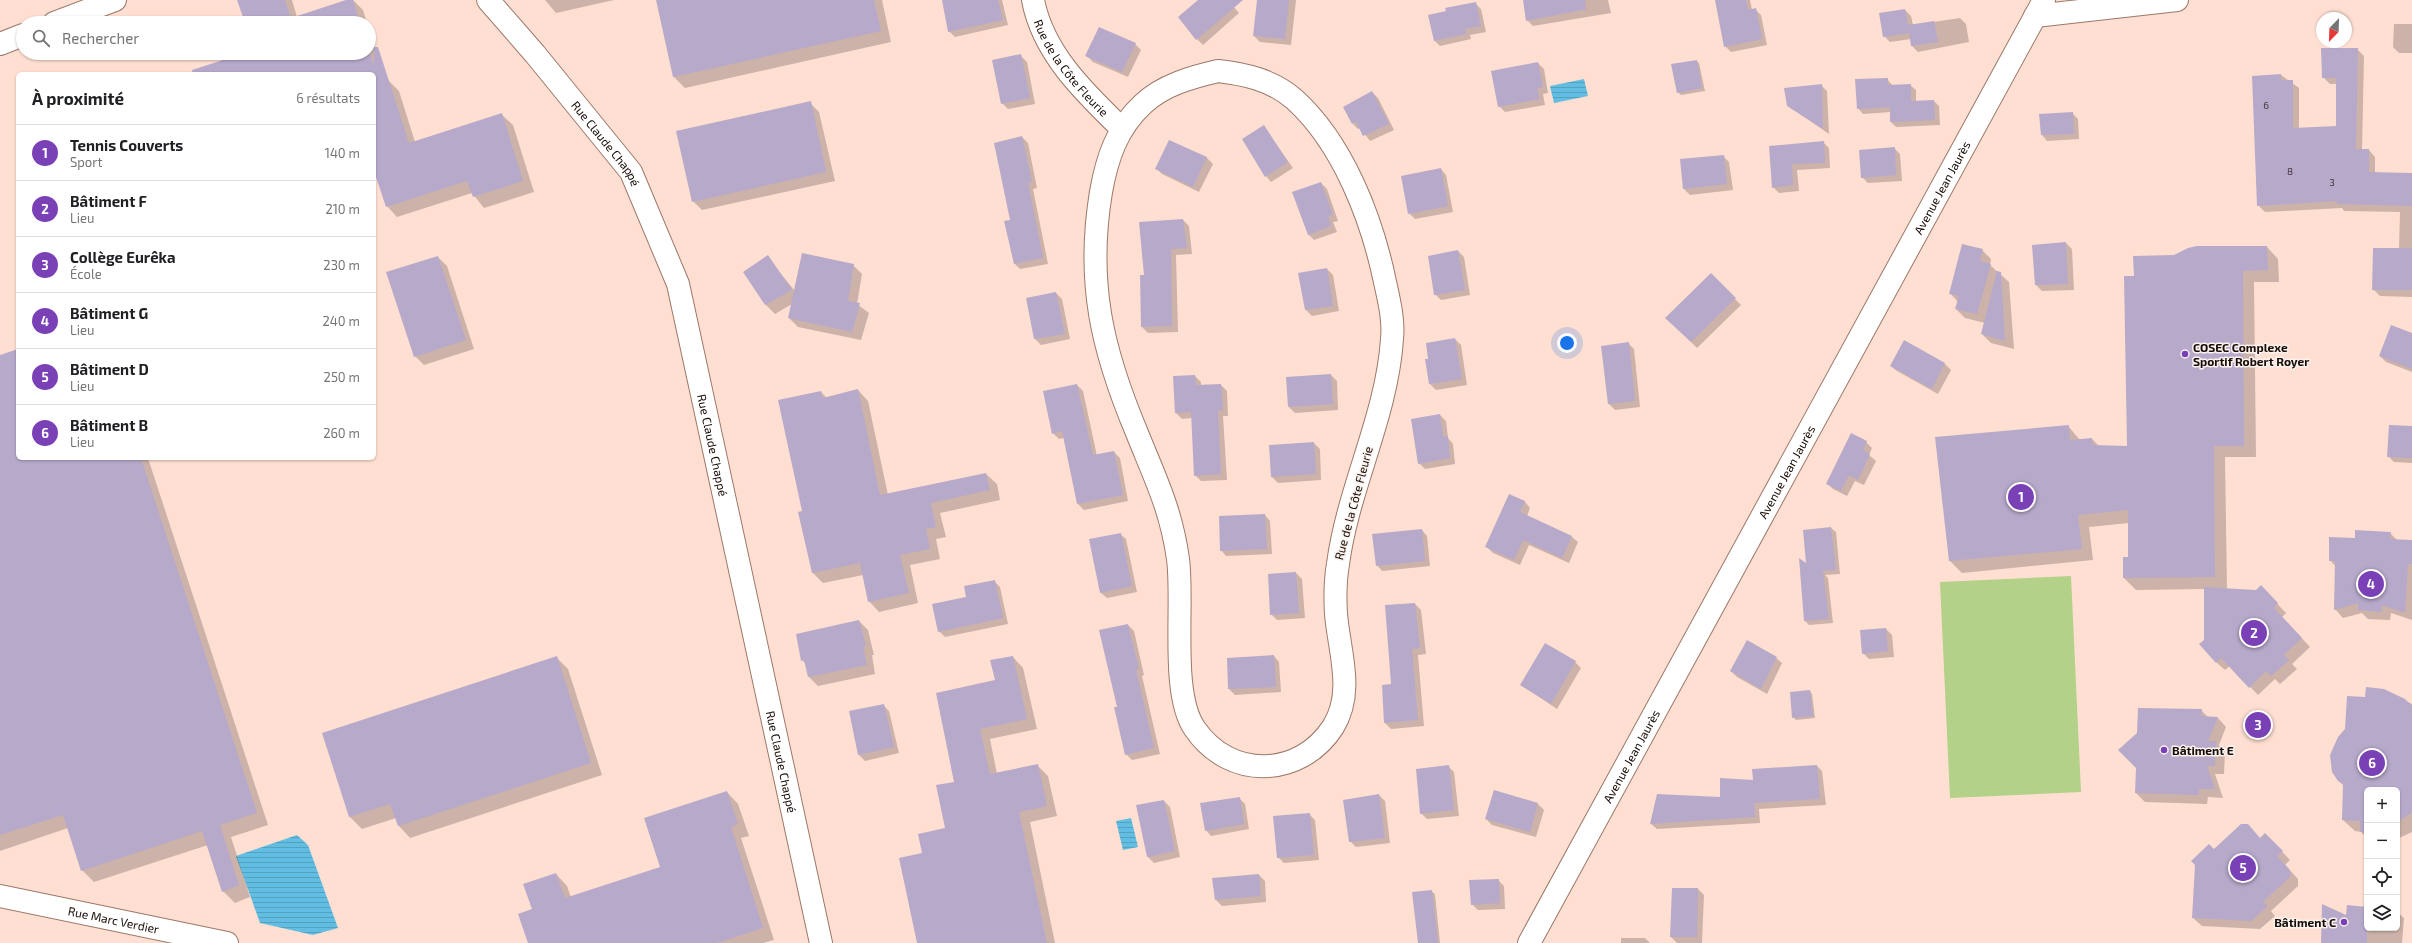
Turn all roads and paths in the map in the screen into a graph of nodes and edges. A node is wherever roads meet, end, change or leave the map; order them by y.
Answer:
1 (115, 0) edge
2 (488, 0) edge
3 (1033, 0) edge
4 (2176, 0) edge
5 (2039, 8) edge
6 (73, 16) edge
7 (16, 38) edge
8 (0, 44) edge
9 (1121, 128) junction
10 (0, 896) edge
11 (227, 943) edge
12 (821, 943) edge
13 (1529, 943) edge

1 - 6 street
2 - 12 street, Rue Claude Chappé
3 - 9 street, Rue de la Côte Fleurie
4 - 5 street
5 - 13 street, Avenue Jean Jaurès
7 - 8 street
9 - 9 street, Rue de la Côte Fleurie
10 - 11 street, Rue Marc Verdier

